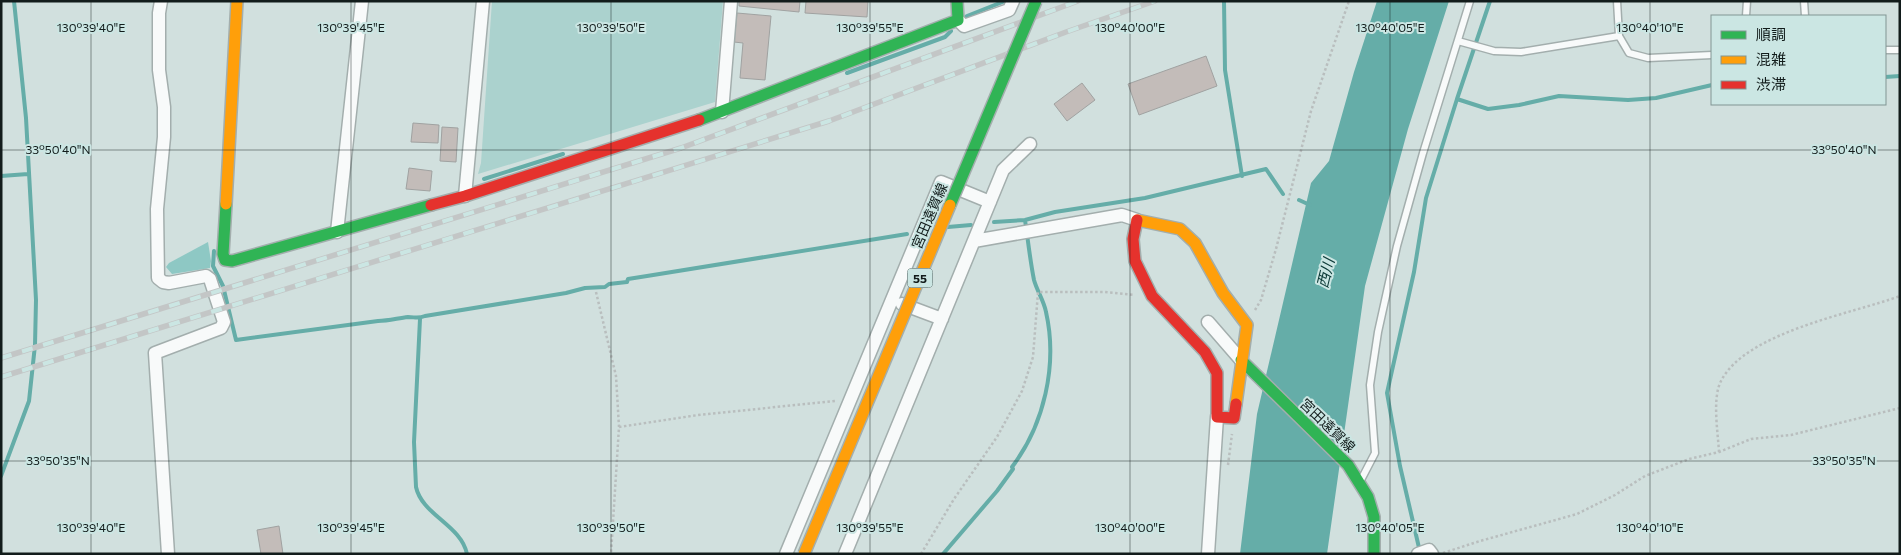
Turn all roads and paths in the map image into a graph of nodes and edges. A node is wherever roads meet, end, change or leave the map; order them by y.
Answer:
1 (161, 1) edge
2 (237, 1) edge
3 (362, 1) edge
4 (483, 1) edge
5 (731, 1) edge
6 (957, 1) edge
7 (1013, 1) edge
8 (1036, 1) edge
9 (1349, 1) edge
10 (1470, 1) edge
11 (1617, 1) edge
12 (1746, 1) edge
13 (1804, 1) edge
14 (1746, 15) edge
15 (1805, 15) edge
16 (958, 20) junction
17 (1619, 36) junction
18 (1460, 42) junction
19 (1886, 50) edge
20 (1900, 50) edge
21 (1711, 55) edge
22 (722, 112) junction
23 (1030, 144) dead end
24 (465, 196) junction
25 (990, 202) junction
26 (1137, 220) junction
27 (337, 232) junction
28 (974, 241) junction
29 (596, 292) dead end
30 (1152, 296) junction
31 (1900, 296) edge
32 (891, 300) junction
33 (942, 319) junction
34 (1208, 322) dead end
35 (1247, 325) junction
36 (1241, 360) junction
37 (849, 400) junction
38 (1900, 408) edge
39 (1217, 417) junction
40 (618, 427) junction
41 (1719, 452) junction
42 (1359, 483) junction
43 (168, 554) edge
44 (611, 554) edge
45 (786, 554) edge
46 (804, 554) edge
47 (845, 554) edge
48 (921, 554) edge
49 (1208, 554) edge
50 (1374, 554) edge
51 (1418, 554) edge
52 (1432, 554) edge
53 (1441, 554) edge

1 - 43 street
2 - 27 street
3 - 27 street
4 - 24 street
5 - 22 street
6 - 16 street
7 - 16 street
8 - 46 street, 宮田遠賀線 / 55, bridge
9 - 35 path
10 - 18 lane
11 - 17 lane
12 - 14 lane
13 - 15 lane
16 - 22 street
17 - 18 lane
17 - 21 lane
18 - 42 lane
19 - 20 lane
22 - 24 street
23 - 25 street
24 - 27 street
25 - 28 street
25 - 32 street
26 - 28 street
26 - 30 street
26 - 35 street
28 - 33 street
29 - 40 path
30 - 39 street
30 - 48 path
31 - 41 path
32 - 33 street
32 - 37 street
33 - 47 street
34 - 36 street
35 - 36 street
36 - 39 street
36 - 42 street, 宮田遠賀線
37 - 40 path
37 - 45 street
38 - 41 path
39 - 49 street
40 - 44 path
41 - 53 path
42 - 50 street, 宮田遠賀線
51 - 52 street

